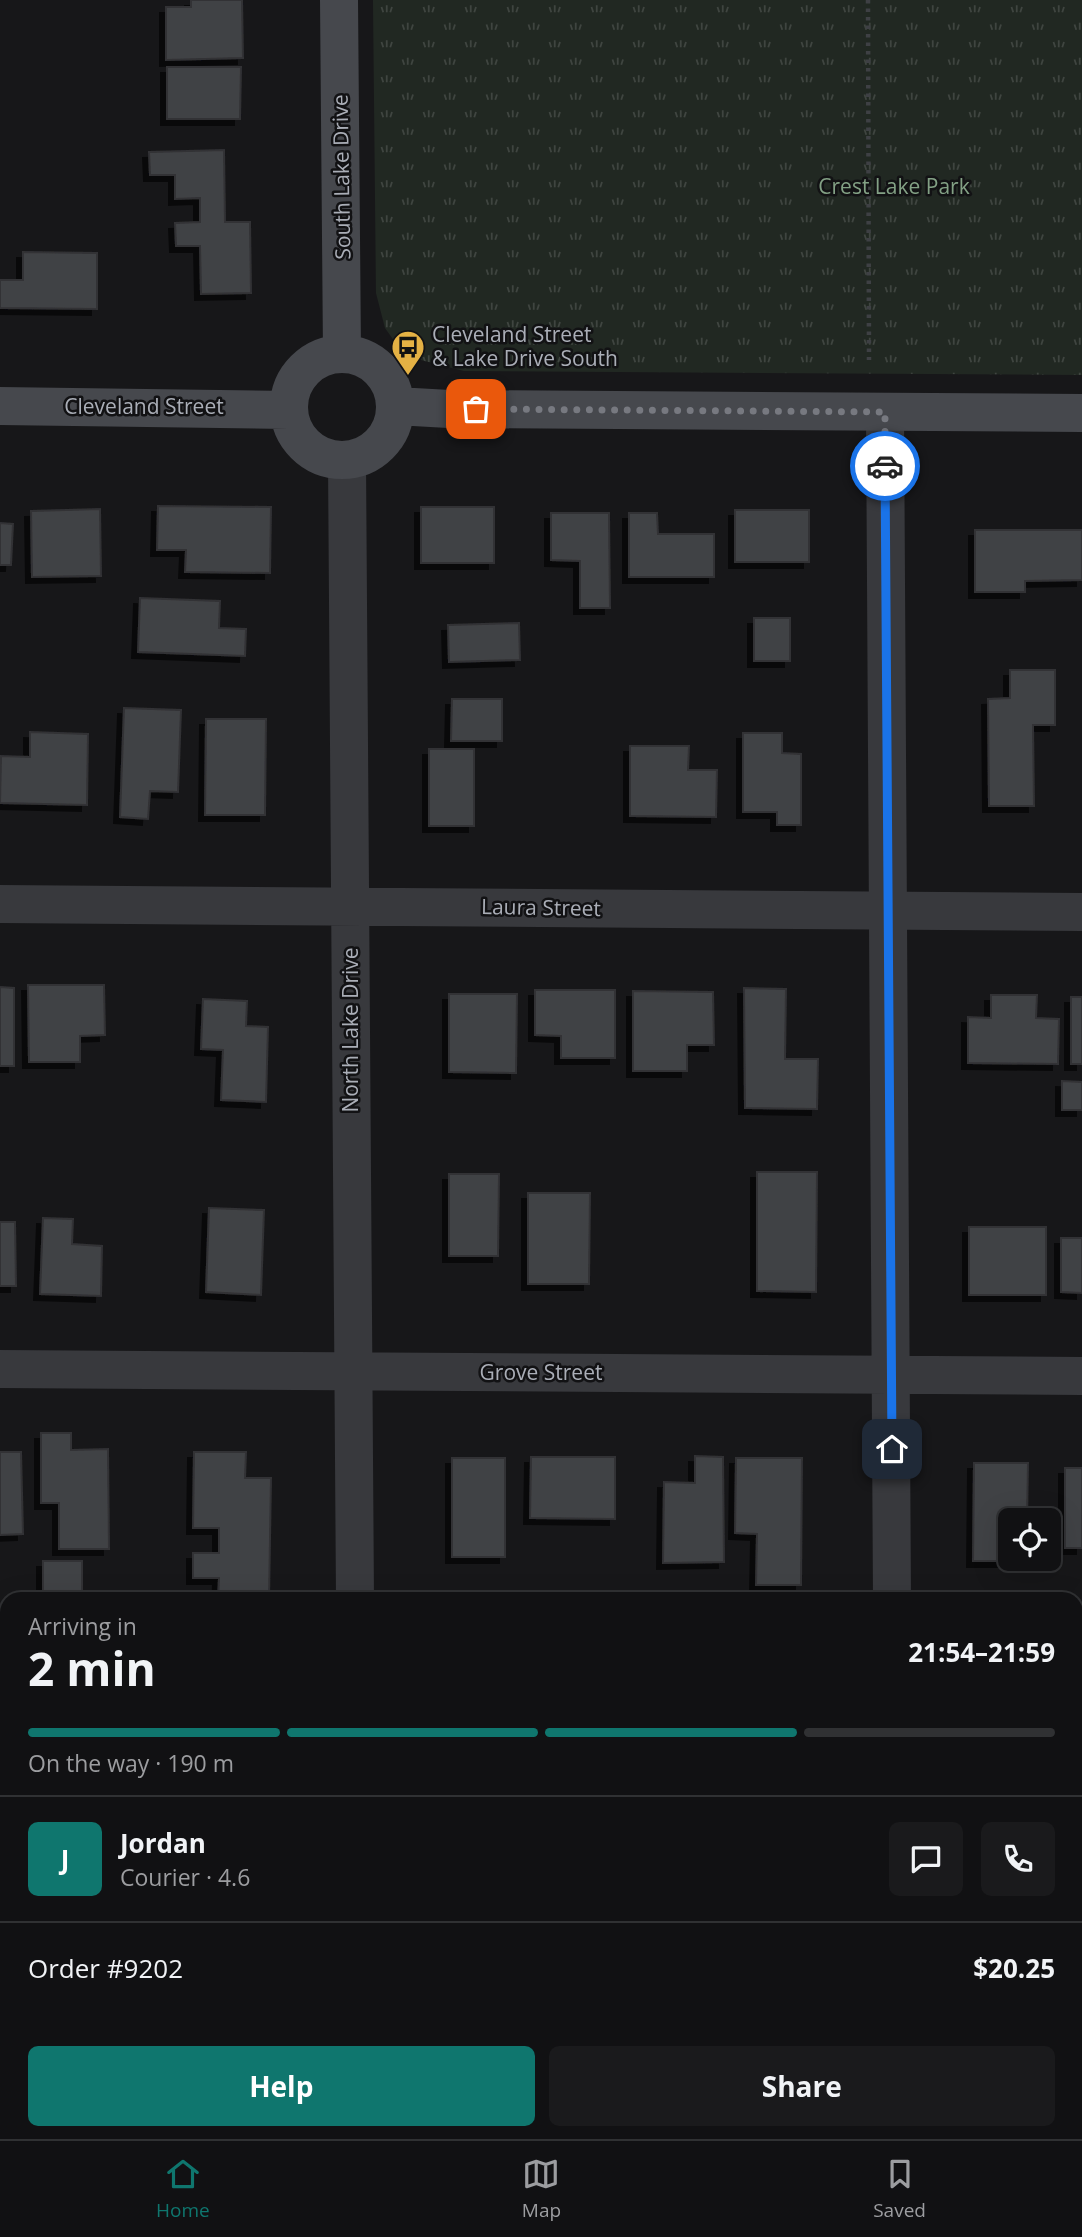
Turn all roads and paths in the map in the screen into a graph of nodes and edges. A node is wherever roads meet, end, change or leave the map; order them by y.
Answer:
1 (339, 0) edge
2 (868, 0) edge
3 (342, 354) junction
4 (869, 360) dead end
5 (0, 406) edge
6 (396, 406) junction
7 (289, 410) junction
8 (885, 412) junction
9 (1082, 413) edge
10 (347, 460) junction
11 (0, 904) edge
12 (350, 906) junction
13 (888, 911) junction
14 (1082, 912) edge
15 (0, 1370) edge
16 (352, 1372) junction
17 (892, 1374) junction
18 (1082, 1376) edge
19 (355, 1592) edge
20 (892, 1592) edge

1 - 3 street, South Lake Drive
2 - 4 path
3 - 6 street
3 - 7 street
5 - 7 street, Cleveland Street
6 - 8 street
6 - 10 street
7 - 10 street
8 - 9 street
8 - 13 street
10 - 12 street, North Lake Drive
11 - 12 street, Laura Street
12 - 13 street, Laura Street
12 - 16 street, North Lake Drive
13 - 14 street, Laura Street
13 - 17 street
15 - 16 street, Grove Street
16 - 17 street, Grove Street
16 - 19 street, North Lake Drive
17 - 18 street, Grove Street
17 - 20 street

